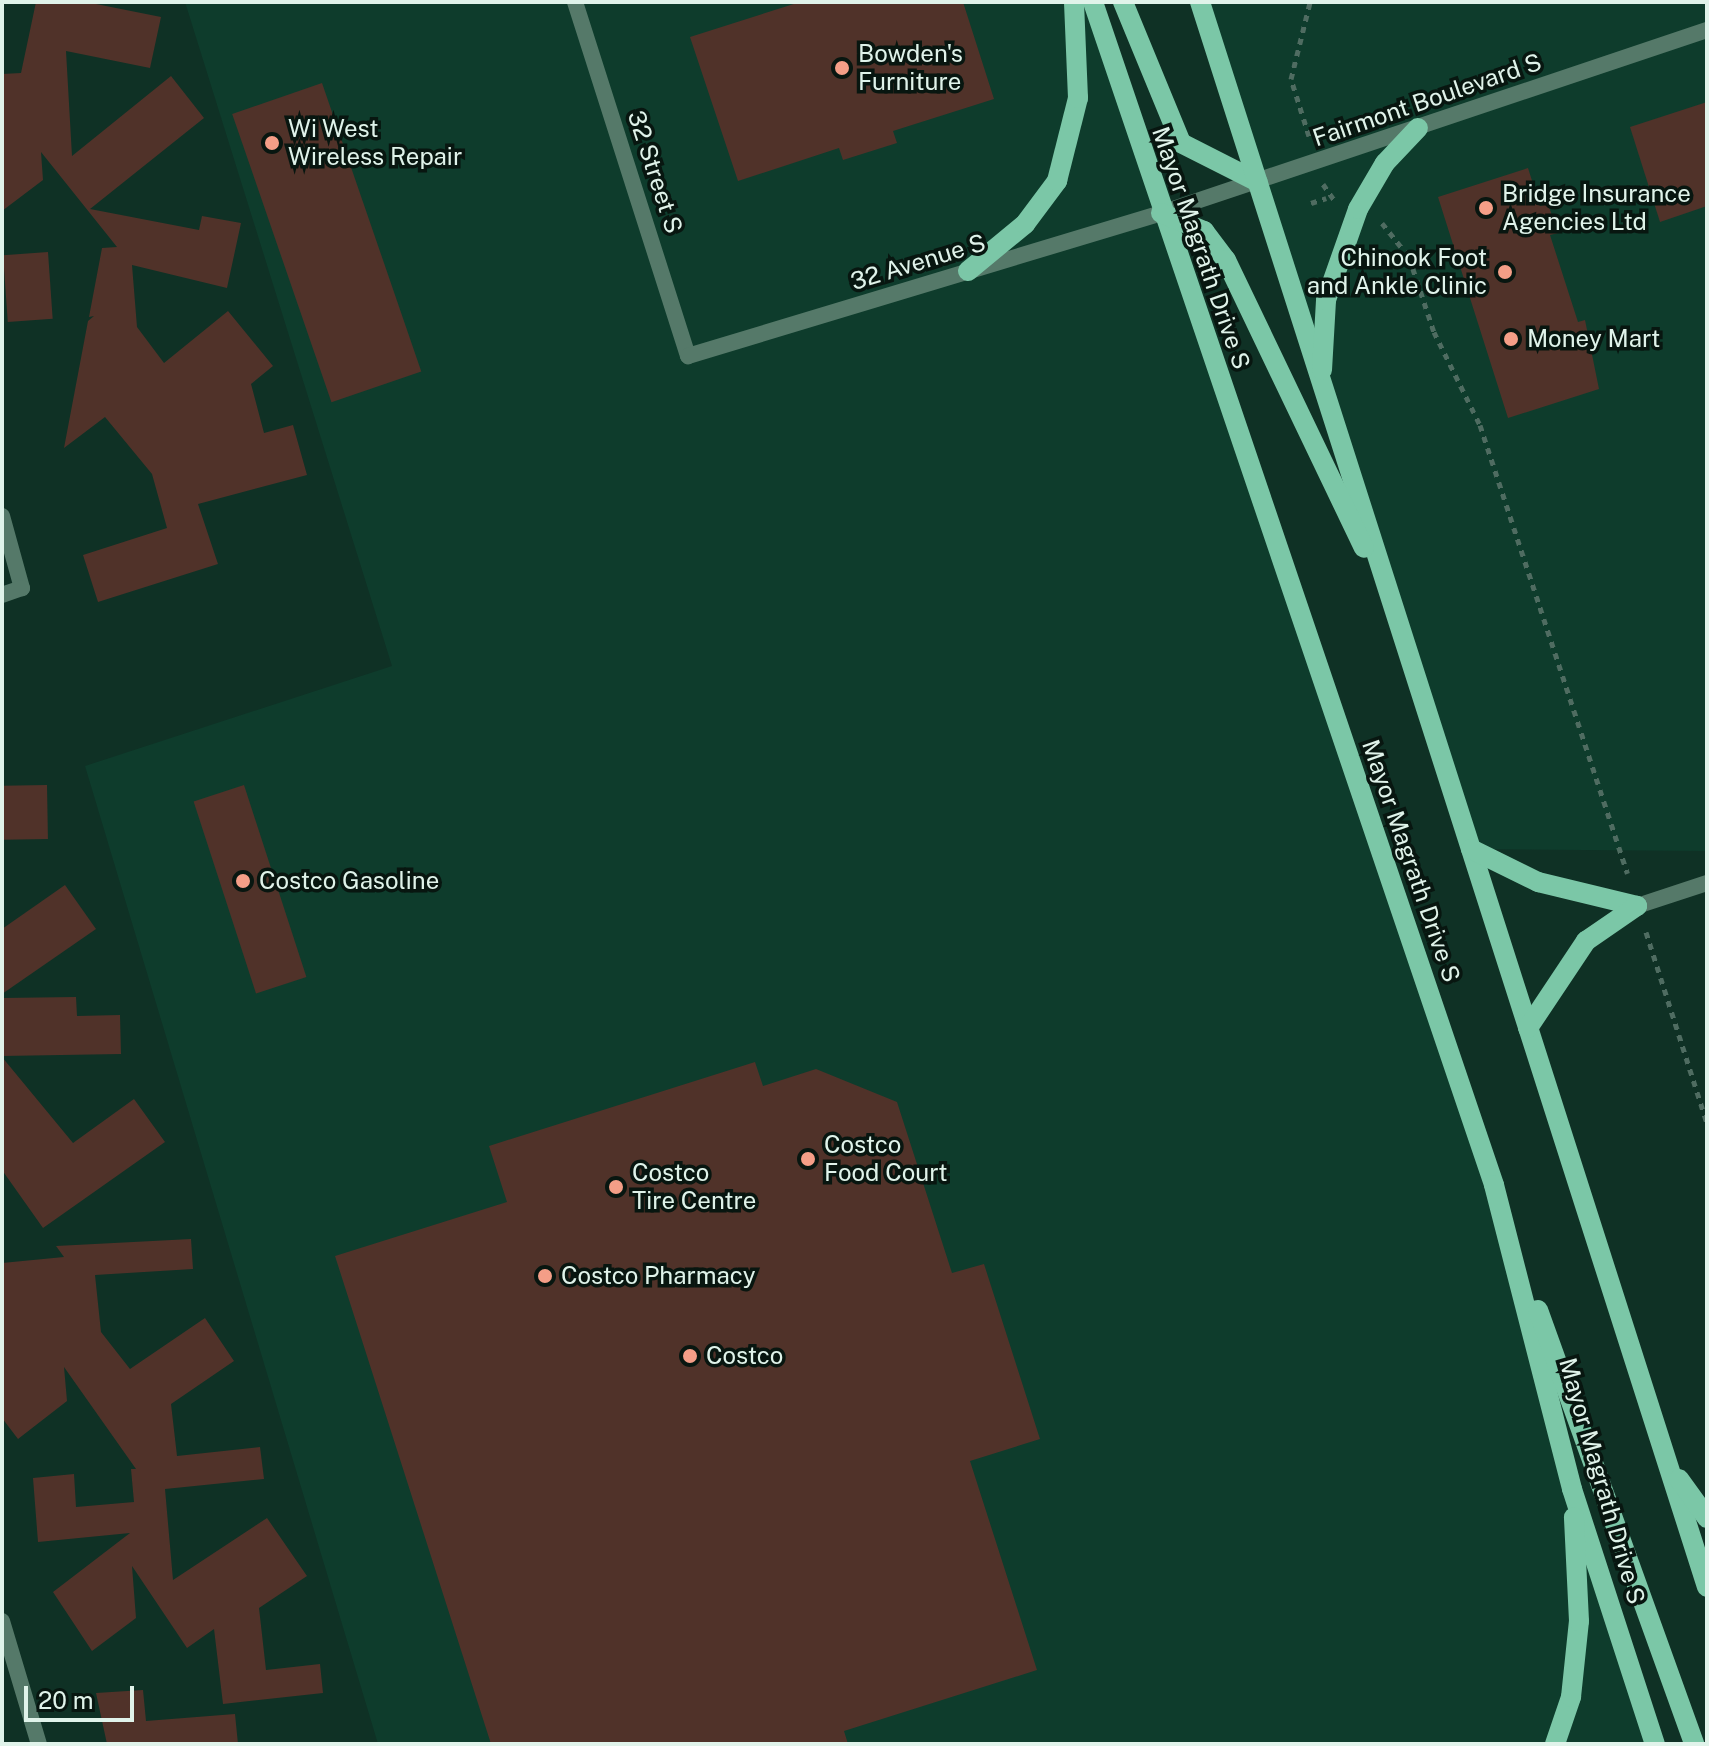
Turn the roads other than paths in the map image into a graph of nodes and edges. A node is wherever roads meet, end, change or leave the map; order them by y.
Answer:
1 (575, 2) edge
2 (1074, 2) edge
3 (1093, 2) edge
4 (1123, 2) edge
5 (1200, 2) edge
6 (1707, 30) edge
7 (1418, 128) junction
8 (1258, 182) junction
9 (1161, 213) junction
10 (968, 271) junction
11 (688, 356) joint
12 (1321, 382) junction
13 (2, 516) edge
14 (2, 595) edge
15 (1397, 617) junction
16 (1471, 849) junction
17 (1707, 883) edge
18 (1637, 906) junction
19 (1528, 1028) junction
20 (1494, 1185) junction
21 (1666, 1461) junction
22 (1572, 1489) junction
23 (1707, 1518) edge
24 (1707, 1587) edge
25 (2, 1621) edge
26 (39, 1744) edge
27 (1555, 1744) edge
28 (1655, 1744) edge
29 (1694, 1744) edge

1 - 11 street, 32 Street S
2 - 10 main road
3 - 9 main road, Mayor Magrath Drive S
4 - 8 main road
5 - 8 main road
6 - 7 street, Fairmont Boulevard S
7 - 8 street, Fairmont Boulevard S
7 - 12 main road
8 - 9 street, Fairmont Boulevard S
8 - 12 main road
9 - 10 street, 32 Avenue S
9 - 15 main road
9 - 20 main road, Mayor Magrath Drive S
10 - 11 street, 32 Avenue S
12 - 15 main road
13 - 14 street
15 - 16 main road
16 - 18 main road
16 - 19 main road
17 - 18 street
18 - 19 main road
19 - 21 main road
20 - 22 main road, Mayor Magrath Drive S
20 - 29 main road
21 - 23 main road
21 - 24 main road
22 - 27 main road
22 - 28 main road, Mayor Magrath Drive S
25 - 26 street

